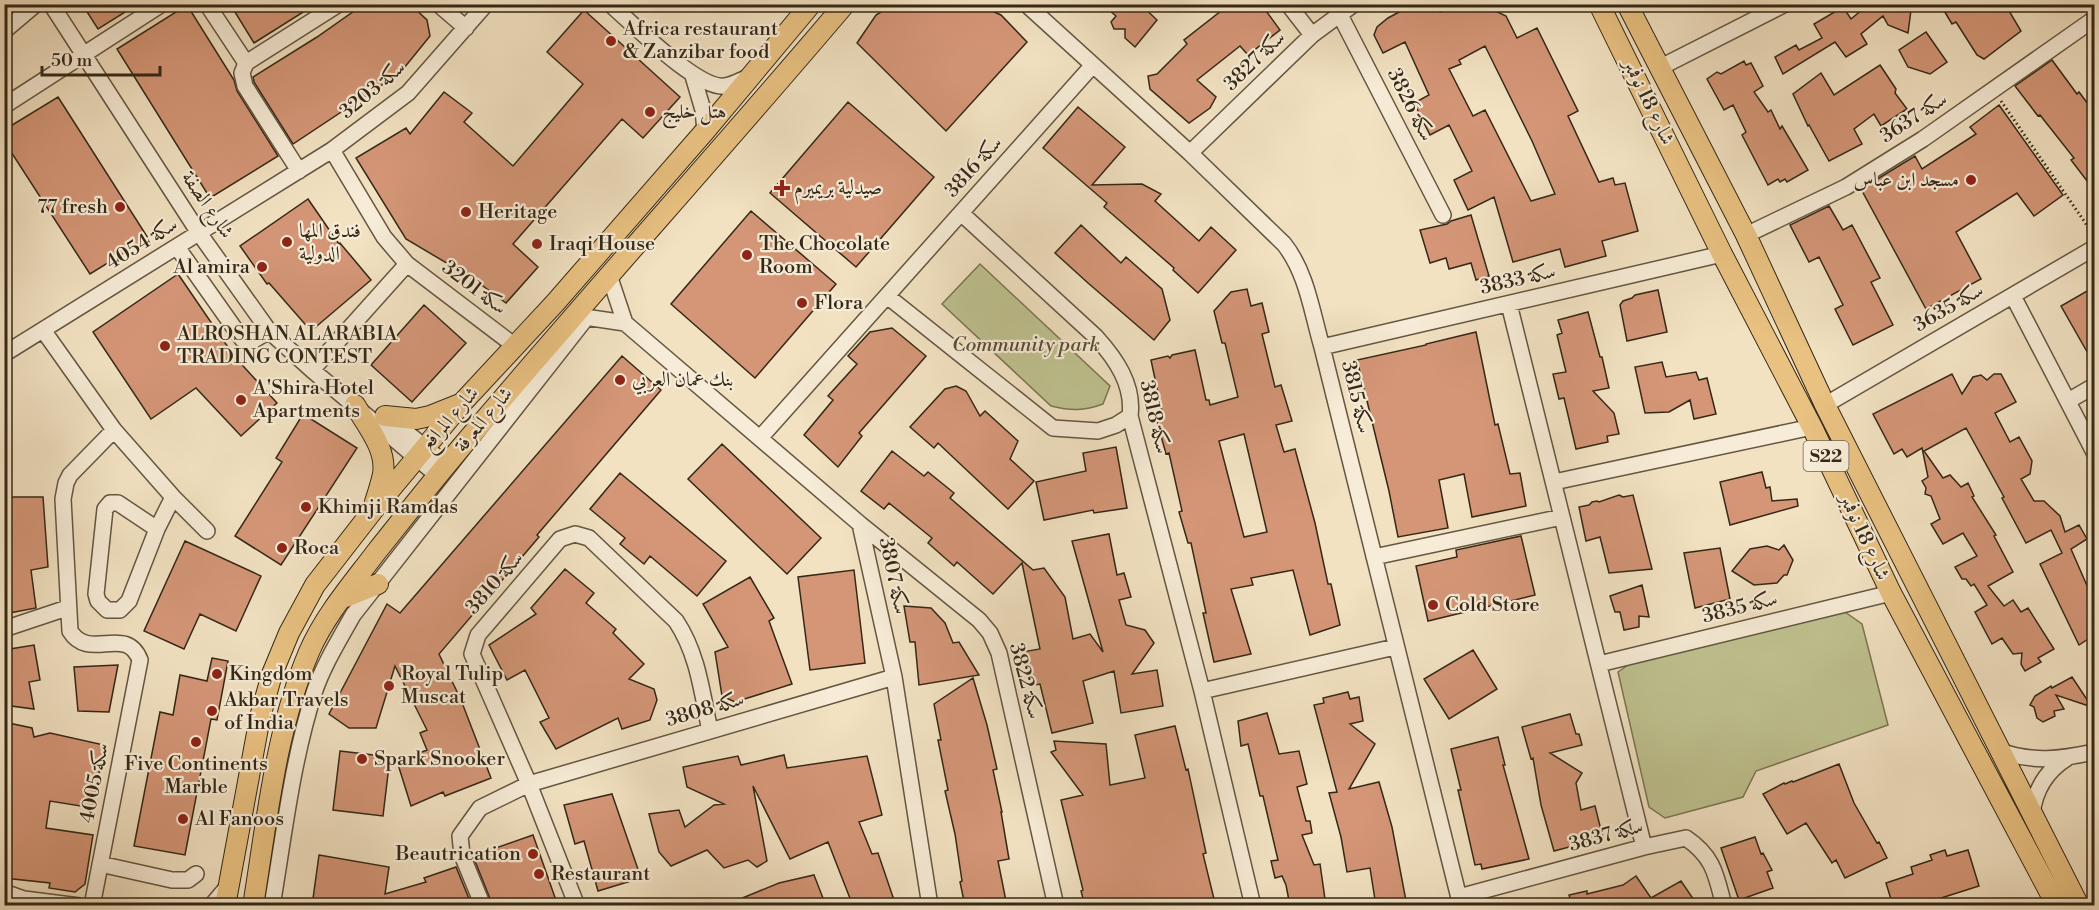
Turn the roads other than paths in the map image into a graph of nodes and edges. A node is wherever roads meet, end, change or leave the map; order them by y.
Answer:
1 (36, 4) edge
2 (51, 4) edge
3 (162, 4) edge
4 (207, 4) edge
5 (339, 4) edge
6 (438, 4) edge
7 (486, 4) edge
8 (610, 4) edge
9 (810, 4) edge
10 (845, 4) edge
11 (1026, 4) edge
12 (1288, 4) edge
13 (1354, 4) edge
14 (1599, 4) edge
15 (1627, 4) edge
16 (1785, 4) edge
17 (1340, 15) junction
18 (2094, 19) edge
19 (466, 28) junction
20 (4, 31) edge
21 (1312, 35) junction
22 (85, 54) junction
23 (246, 63) junction
24 (1092, 66) junction
25 (1659, 68) junction
26 (693, 76) junction
27 (751, 76) junction
28 (4, 106) edge
29 (705, 131) junction
30 (332, 150) junction
31 (1190, 153) junction
32 (299, 171) junction
33 (961, 213) junction
34 (1443, 215) dead end
35 (199, 233) junction
36 (1746, 235) junction
37 (177, 247) junction
38 (2094, 248) edge
39 (1722, 254) junction
40 (406, 264) junction
41 (609, 275) junction
42 (887, 296) junction
43 (2013, 296) junction
44 (1509, 304) junction
45 (580, 316) junction
46 (625, 323) junction
47 (43, 330) junction
48 (269, 331) junction
49 (515, 346) junction
50 (1322, 347) junction
51 (4, 354) edge
52 (312, 370) junction
53 (2094, 386) edge
54 (2068, 401) junction
55 (462, 403) junction
56 (355, 405) junction
57 (1825, 405) junction
58 (385, 416) junction
59 (1130, 416) junction
60 (1812, 427) junction
61 (114, 430) junction
62 (760, 438) junction
63 (2094, 452) edge
64 (421, 453) junction
65 (441, 470) junction
66 (1554, 482) junction
67 (173, 497) junction
68 (374, 508) junction
69 (1562, 517) junction
70 (860, 525) junction
71 (157, 529) junction
72 (207, 531) dead end
73 (1374, 557) junction
74 (378, 584) junction
75 (1891, 593) junction
76 (343, 598) junction
77 (67, 608) junction
78 (4, 629) edge
79 (1395, 647) junction
80 (1599, 664) junction
81 (894, 677) junction
82 (1202, 691) junction
83 (710, 731) junction
84 (2000, 751) junction
85 (2094, 752) edge
86 (2067, 758) junction
87 (529, 784) junction
88 (2032, 814) junction
89 (1644, 846) junction
90 (100, 864) junction
91 (196, 874) dead end
92 (4, 892) edge
93 (226, 896) edge
94 (1460, 901) edge
95 (23, 902) edge
96 (79, 906) edge
97 (92, 906) edge
98 (211, 906) edge
99 (253, 906) edge
100 (272, 906) edge
101 (483, 906) edge
102 (577, 906) edge
103 (930, 906) edge
104 (1056, 906) edge
105 (1253, 906) edge
106 (1724, 906) edge
107 (2057, 906) edge
108 (2079, 906) edge

1 - 20 street
2 - 22 street, شارع الصفة
3 - 22 street
4 - 23 street
5 - 23 street
6 - 19 street
7 - 19 street, سكة 3203
8 - 26 street
9 - 27 main road, شارع المرافع
10 - 41 main road, شارع المعرفة
11 - 24 street, سكة 3815
12 - 21 street
13 - 17 street, سكة 3827
14 - 39 main road, شارع 18 نوفمبر / S22
15 - 25 main road, شارع 18 نوفمبر / S22
16 - 25 street
17 - 21 street, سكة 3827
17 - 34 street, سكة 3826
18 - 36 street, سكة 3637
19 - 30 street, سكة 3203
21 - 31 street, سكة 3827
22 - 28 street
22 - 35 street, شارع الصفة
23 - 32 street
24 - 31 street, سكة 3815
24 - 33 street, سكة 3816
25 - 36 main road, شارع 18 نوفمبر / S22
26 - 27 street
26 - 29 street
27 - 29 main road, شارع المرافع
29 - 49 main road, شارع المرافع
30 - 32 street, سكة 4054
30 - 40 street, سكة 3201
31 - 50 street, سكة 3815
32 - 35 street, سكة 4054
33 - 42 street, سكة 3816
33 - 59 street, سكة 3818
35 - 37 street, سكة 4054
35 - 48 street, شارع الصفة
36 - 57 main road, شارع 18 نوفمبر / S22
37 - 47 street, سكة 4054
37 - 48 street
38 - 43 street, سكة 3635
39 - 44 street, سكة 3833
39 - 60 main road, شارع 18 نوفمبر / S22
40 - 49 street, سكة 3201
40 - 52 street
41 - 45 main road, شارع المعرفة
41 - 46 street
42 - 59 street
42 - 62 street, سكة 3816
43 - 54 street
43 - 57 street, سكة 3635
44 - 50 street, سكة 3833
44 - 66 street
45 - 46 street
45 - 65 main road, شارع المعرفة
45 - 74 street
46 - 62 street, سكة 3807
47 - 51 street, سكة 4054
47 - 61 street
48 - 52 street, شارع الصفة
49 - 55 main road, شارع المرافع
50 - 73 street, سكة 3815
52 - 56 street, شارع الصفة
53 - 54 street
54 - 63 street
55 - 58 main road
55 - 64 main road, شارع المرافع
56 - 58 street, شارع الصفة
56 - 64 street, شارع الصفة
56 - 68 main road
57 - 84 main road, شارع 18 نوفمبر / S22
58 - 64 street, شارع الصفة
59 - 82 street, سكة 3818
60 - 66 street
60 - 75 main road, شارع 18 نوفمبر / S22
61 - 67 street
61 - 77 street
62 - 70 street, سكة 3807
64 - 65 street, شارع الصفة
64 - 68 main road, شارع المرافع
65 - 76 main road, شارع المعرفة
66 - 69 street
67 - 71 street
67 - 72 street
68 - 93 main road, شارع المرافع
69 - 73 street
69 - 80 street
70 - 81 street, سكة 3807
70 - 104 street, سكة 3822
71 - 71 street
73 - 79 street, سكة 3815
74 - 76 main road
74 - 100 street
75 - 80 street, سكة 3835
75 - 107 main road, شارع 18 نوفمبر / S22
76 - 99 main road, شارع المعرفة
77 - 78 street
77 - 90 street, سكة 4005
79 - 82 street
79 - 94 street, سكة 3815
80 - 89 street
81 - 83 street, سكة 3808
81 - 103 street, سكة 3807
82 - 105 street, سكة 3818
83 - 87 street, سكة 3808
83 - 87 street, سكة 3810
84 - 86 street
84 - 88 main road, شارع 18 نوفمبر / S22
85 - 86 street
86 - 88 street
87 - 101 street, سكة 3808
87 - 102 street, سكة 3810
88 - 108 main road, شارع 18 نوفمبر / S22
89 - 94 street, سكة 3837
89 - 106 street, سكة 3837
90 - 91 street
90 - 97 street, سكة 4005
92 - 95 street
93 - 98 street
95 - 96 street

